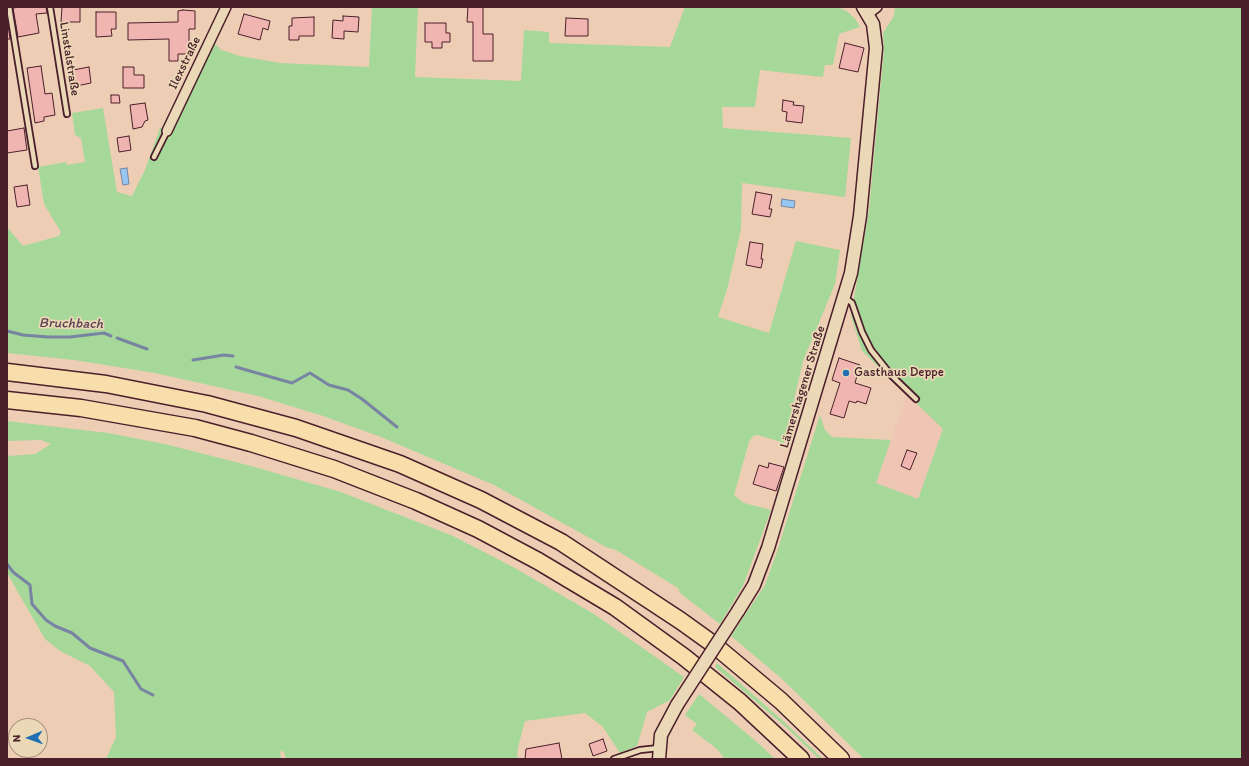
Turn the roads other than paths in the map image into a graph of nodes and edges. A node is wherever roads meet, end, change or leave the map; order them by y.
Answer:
1 (9, 7) edge
2 (50, 7) edge
3 (226, 7) edge
4 (869, 9) edge
5 (67, 114) dead end
6 (167, 131) joint
7 (154, 157) dead end
8 (35, 166) dead end
9 (844, 297) junction
10 (7, 372) edge
11 (916, 399) dead end
12 (7, 400) edge
13 (661, 752) edge
14 (614, 759) edge
15 (801, 759) edge
16 (841, 759) edge

1 - 8 lane
2 - 5 lane, Linstalstraße
3 - 6 street, Ilexstraße
4 - 9 main road, Lämershagener Straße
6 - 7 lane
9 - 11 lane
9 - 13 main road, Lämershagener Straße, bridge
10 - 16 highway
12 - 15 highway
13 - 14 lane, Lämershagener Straße

